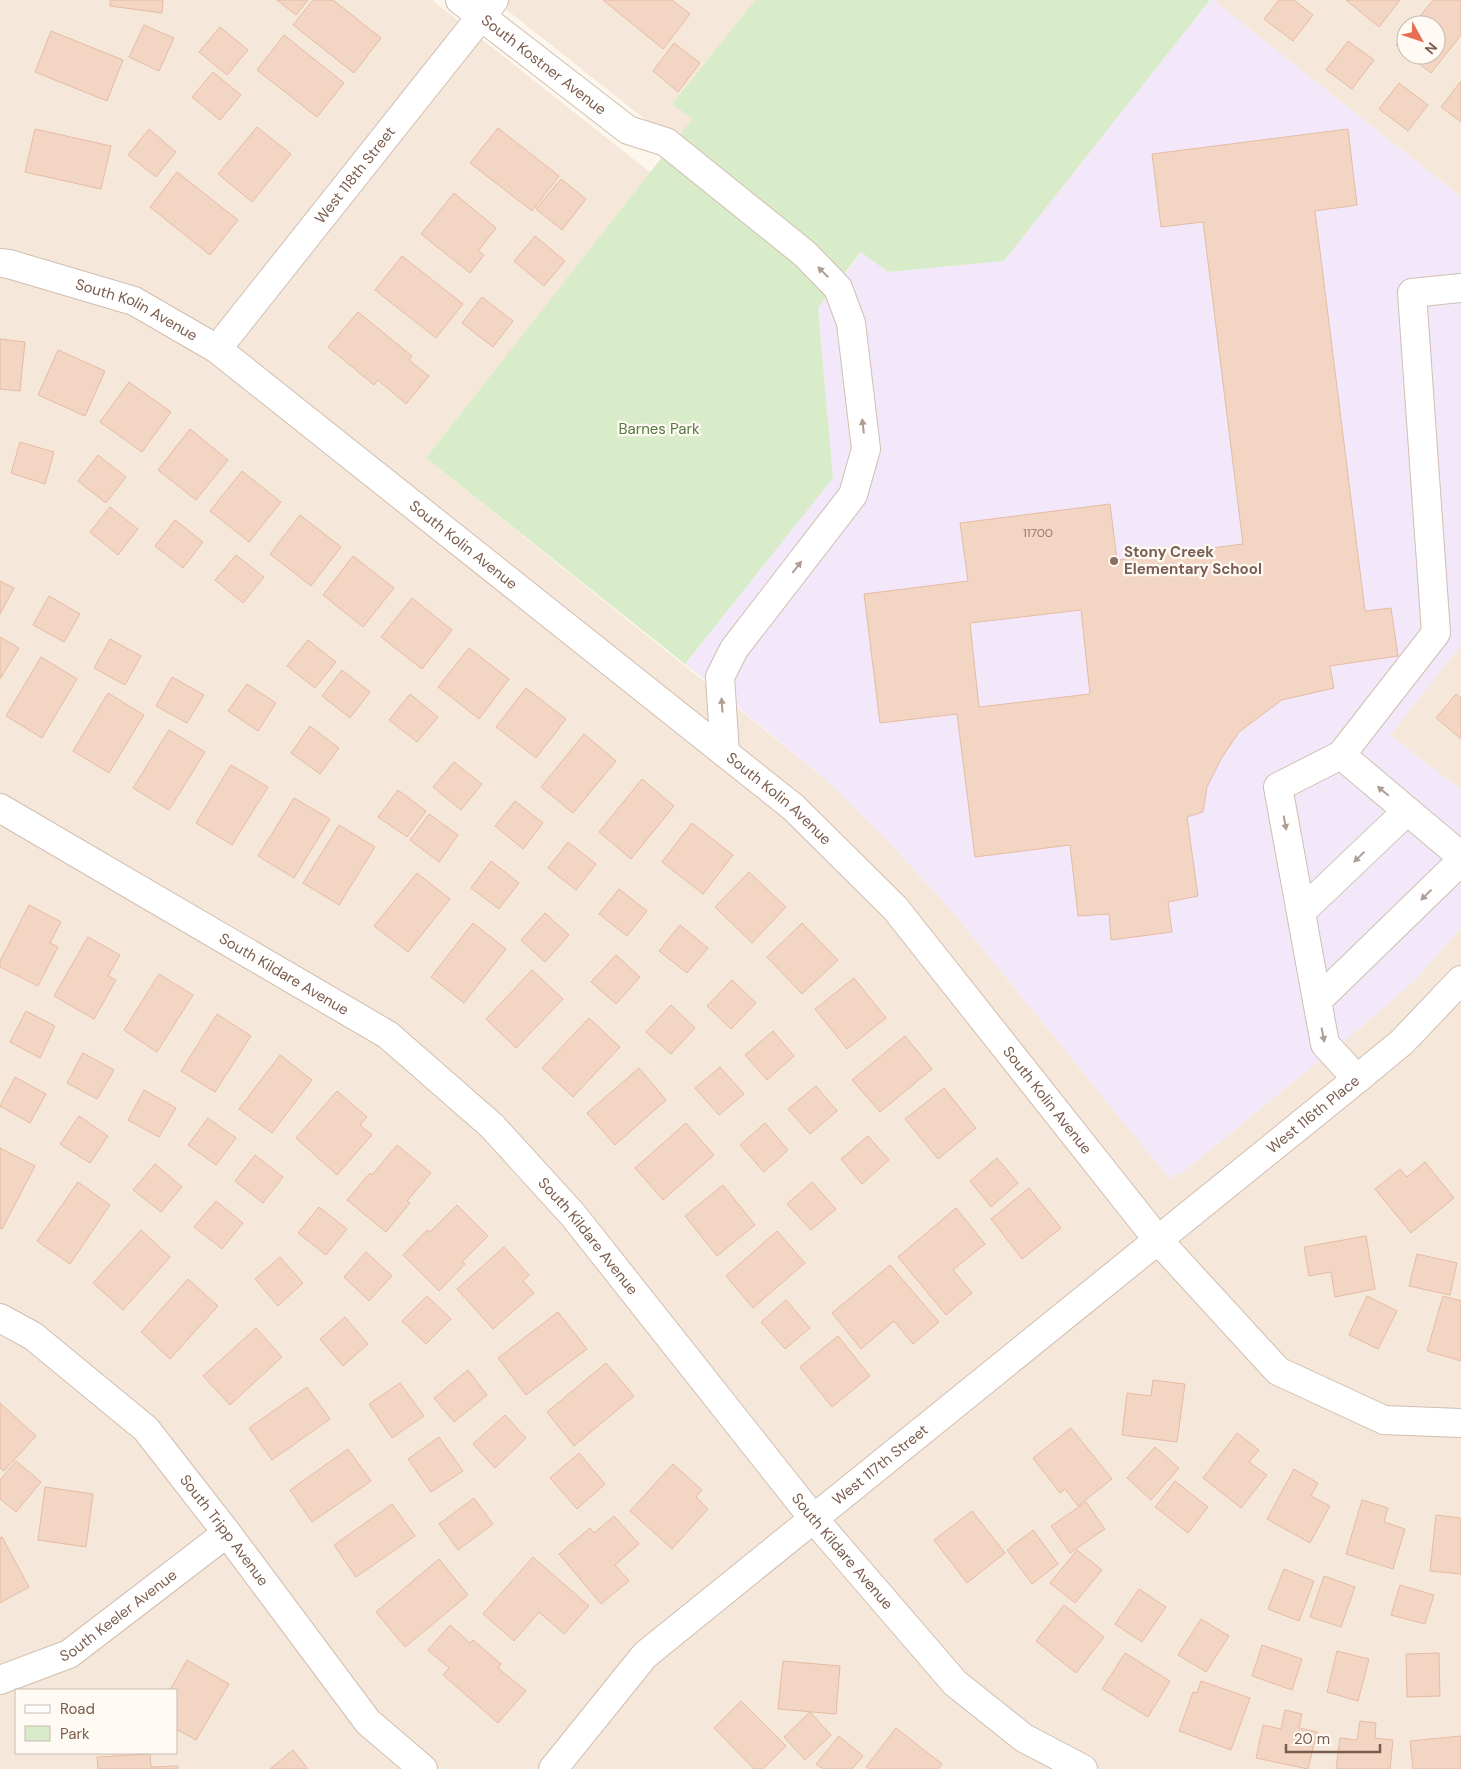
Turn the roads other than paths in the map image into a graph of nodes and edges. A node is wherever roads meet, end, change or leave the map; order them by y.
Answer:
1 (478, 5) edge
2 (0, 263) edge
3 (1461, 288) edge
4 (217, 349) junction
5 (725, 753) junction
6 (1341, 755) junction
7 (0, 808) edge
8 (1407, 811) junction
9 (1461, 856) edge
10 (1461, 861) edge
11 (1300, 912) junction
12 (1461, 980) edge
13 (1317, 1002) junction
14 (1357, 1079) junction
15 (1158, 1240) junction
16 (0, 1318) edge
17 (1461, 1423) edge
18 (813, 1518) junction
19 (227, 1533) junction
20 (0, 1680) edge
21 (423, 1769) edge
22 (553, 1769) edge
23 (1083, 1769) edge

1 - 4 street, West 118th Street
5 -> 1 street, South Kostner Avenue
2 - 4 street, South Kolin Avenue
3 - 6 street
4 - 5 street, South Kolin Avenue
5 - 15 street, South Kolin Avenue
8 -> 6 street
6 -> 11 street
7 - 18 street, South Kildare Avenue
8 - 9 street
8 -> 11 street
10 -> 13 street
11 - 13 street
12 - 14 street, West 116th Place
13 -> 14 street
14 - 15 street, West 116th Place
15 - 17 street, South Kolin Avenue
15 - 18 street, West 117th Street
16 - 19 street, South Tripp Avenue
18 - 22 street, West 117th Street
18 - 23 street, South Kildare Avenue
19 - 20 street, South Keeler Avenue
19 - 21 street, South Tripp Avenue

